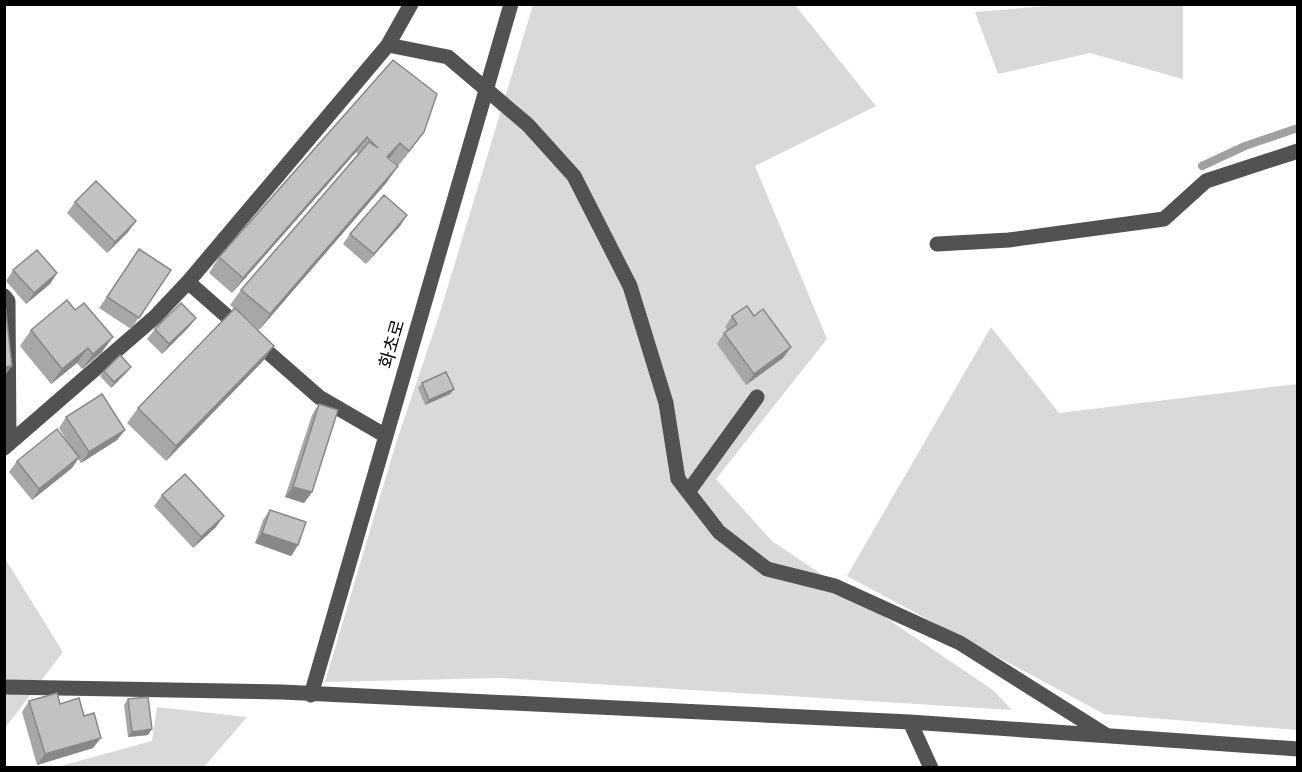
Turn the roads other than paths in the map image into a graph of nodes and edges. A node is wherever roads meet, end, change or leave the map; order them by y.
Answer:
1 (411, 4) edge
2 (511, 4) edge
3 (388, 45) junction
4 (486, 89) junction
5 (1298, 151) edge
6 (937, 244) dead end
7 (188, 282) junction
8 (4, 296) edge
9 (757, 397) dead end
10 (386, 436) junction
11 (7, 446) edge
12 (688, 492) junction
13 (4, 687) edge
14 (311, 695) junction
15 (910, 722) junction
16 (1109, 737) junction
17 (1298, 749) edge
18 (931, 768) edge

1 - 3 street
2 - 4 street, 화초로
3 - 4 street
3 - 7 street
4 - 10 street, 화초로
4 - 12 street
5 - 6 street
7 - 10 street
7 - 11 street
8 - 11 street
9 - 12 street
10 - 14 street, 화초로
12 - 16 street
13 - 14 street
14 - 15 street
15 - 16 street
15 - 18 street
16 - 17 street

